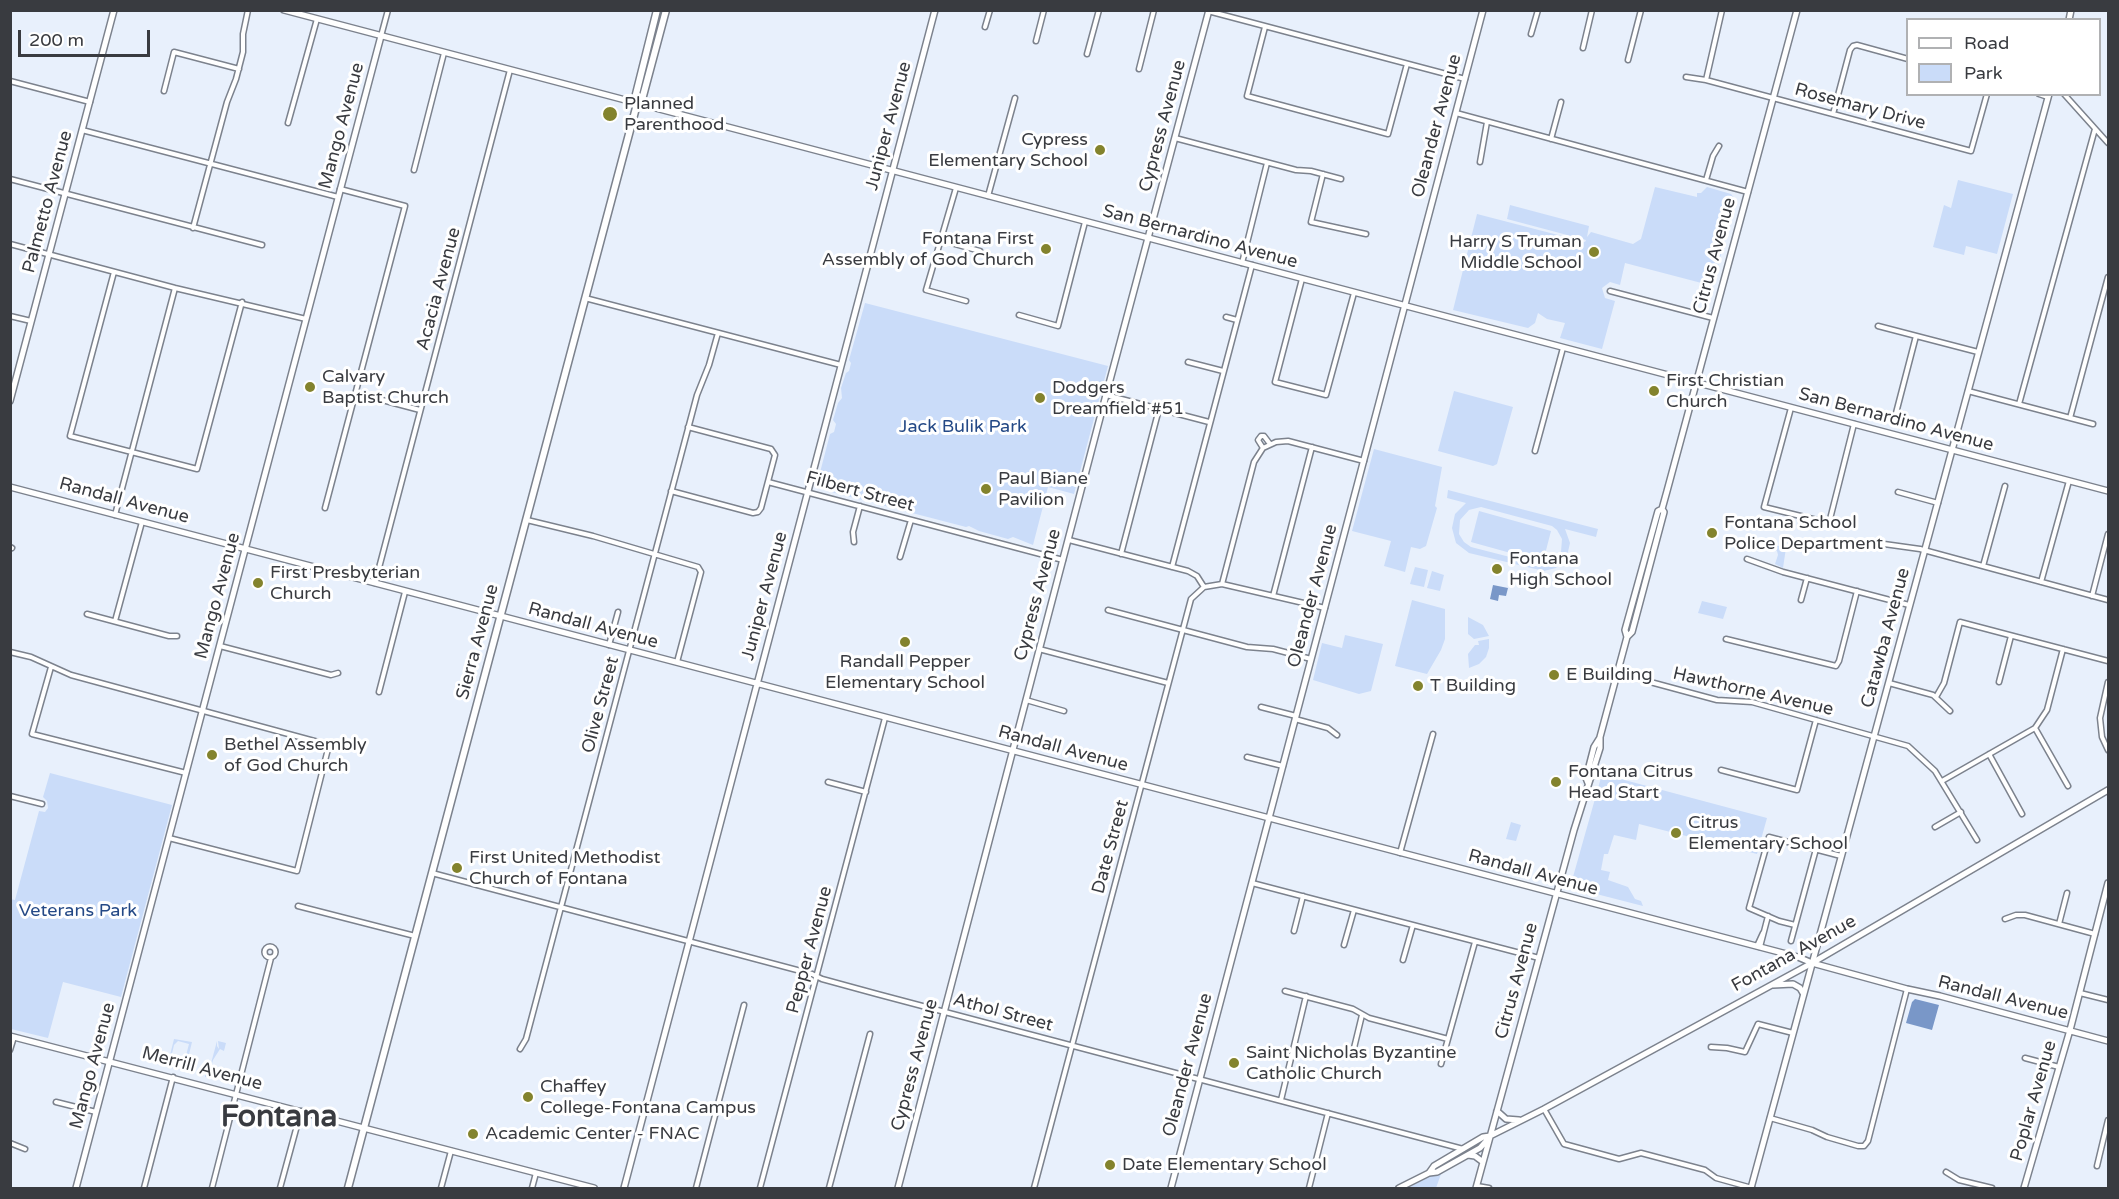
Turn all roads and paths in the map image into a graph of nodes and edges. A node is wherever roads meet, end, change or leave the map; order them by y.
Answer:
1 (114, 10) edge
2 (248, 10) edge
3 (388, 10) edge
4 (657, 10) edge
5 (666, 10) edge
6 (935, 10) edge
7 (990, 10) edge
8 (1044, 10) edge
9 (1099, 10) edge
10 (1154, 10) edge
11 (1483, 10) edge
12 (1538, 10) edge
13 (1592, 10) edge
14 (1641, 10) edge
15 (1722, 10) edge
16 (1797, 10) edge
17 (285, 11) edge
18 (1208, 11) edge
19 (317, 19) junction
20 (986, 27) dead end
21 (1265, 27) junction
22 (1531, 34) dead end
23 (381, 36) junction
24 (1036, 41) dead end
25 (1583, 48) dead end
26 (444, 53) junction
27 (1088, 54) dead end
28 (1906, 58) edge
29 (1628, 60) dead end
30 (1407, 64) junction
31 (239, 69) junction
32 (1139, 69) dead end
33 (510, 70) junction
34 (1686, 77) dead end
35 (1466, 80) junction
36 (1706, 80) junction
37 (10, 81) edge
38 (164, 91) dead end
39 (1986, 96) edge
40 (2049, 96) edge
41 (2066, 96) edge
42 (1015, 98) dead end
43 (1773, 98) junction
44 (90, 102) junction
45 (1561, 102) dead end
46 (637, 104) junction
47 (1456, 113) junction
48 (1833, 114) junction
49 (1487, 122) junction
50 (288, 123) dead end
51 (2095, 129) junction
52 (82, 130) junction
53 (1175, 138) junction
54 (1551, 139) junction
55 (2109, 143) edge
56 (1719, 146) dead end
57 (1480, 162) dead end
58 (1267, 163) junction
59 (210, 164) junction
60 (414, 170) dead end
61 (893, 171) junction
62 (1323, 174) junction
63 (10, 179) edge
64 (1341, 179) dead end
65 (1706, 180) junction
66 (956, 188) junction
67 (340, 189) junction
68 (1748, 192) junction
69 (66, 194) junction
70 (988, 196) junction
71 (338, 197) junction
72 (1085, 222) junction
73 (193, 228) junction
74 (1366, 234) dead end
75 (1149, 238) junction
76 (940, 240) junction
77 (10, 244) edge
78 (262, 245) dead end
79 (980, 251) dead end
80 (49, 254) junction
81 (1242, 262) junction
82 (1252, 265) junction
83 (114, 272) junction
84 (2109, 277) edge
85 (1302, 279) junction
86 (175, 288) junction
87 (1610, 291) dead end
88 (1354, 293) junction
89 (585, 298) junction
90 (966, 301) dead end
91 (242, 303) junction
92 (1404, 306) junction
93 (1019, 315) dead end
94 (10, 316) edge
95 (1226, 317) dead end
96 (1713, 318) junction
97 (306, 319) junction
98 (1237, 320) junction
99 (32, 322) junction
100 (1878, 326) dead end
101 (718, 333) junction
102 (1916, 336) junction
103 (1563, 348) junction
104 (1978, 352) junction
105 (1188, 362) dead end
106 (842, 365) junction
107 (1223, 371) junction
108 (1696, 383) junction
109 (1968, 391) junction
110 (356, 393) junction
111 (1106, 395) junction
112 (10, 401) edge
113 (2019, 404) junction
114 (1159, 408) junction
115 (1791, 408) junction
116 (420, 410) junction
117 (1896, 413) dead end
118 (2070, 417) junction
119 (1209, 422) junction
120 (1854, 424) junction
121 (2093, 424) dead end
122 (688, 427) junction
123 (1270, 444) junction
124 (1312, 447) junction
125 (1263, 448) junction
126 (1953, 450) junction
127 (1535, 451) dead end
128 (132, 452) junction
129 (1364, 461) junction
130 (2069, 481) junction
131 (768, 482) junction
132 (2006, 486) dead end
133 (10, 487) edge
134 (671, 490) junction
135 (2109, 491) edge
136 (808, 492) junction
137 (1898, 492) dead end
138 (1938, 503) junction
139 (860, 506) junction
140 (325, 508) dead end
141 (115, 515) junction
142 (526, 520) junction
143 (911, 520) junction
144 (142, 522) junction
145 (2109, 534) edge
146 (1069, 540) junction
147 (854, 542) dead end
148 (1884, 544) dead end
149 (246, 549) junction
150 (1925, 550) junction
151 (654, 554) junction
152 (1121, 554) junction
153 (900, 557) dead end
154 (1747, 559) dead end
155 (1064, 560) junction
156 (1983, 566) junction
157 (1172, 567) junction
158 (1807, 578) junction
159 (2042, 582) junction
160 (375, 583) junction
161 (1222, 584) junction
162 (1204, 587) junction
163 (1857, 591) junction
164 (405, 592) junction
165 (1273, 596) junction
166 (2092, 596) junction
167 (1801, 600) dead end
168 (2109, 600) edge
169 (1910, 605) junction
170 (1325, 608) junction
171 (1108, 610) dead end
172 (618, 612) dead end
173 (87, 614) dead end
174 (500, 617) junction
175 (115, 621) junction
176 (1182, 630) junction
177 (177, 636) dead end
178 (2012, 636) junction
179 (1726, 639) dead end
180 (609, 645) junction
181 (220, 646) junction
182 (1039, 649) junction
183 (2063, 649) junction
184 (629, 651) junction
185 (10, 652) edge
186 (1311, 659) junction
187 (2109, 661) edge
188 (677, 663) junction
189 (51, 667) junction
190 (338, 673) dead end
191 (1617, 673) junction
192 (1999, 682) dead end
193 (2109, 682) edge
194 (1168, 683) junction
195 (1889, 683) junction
196 (757, 684) junction
197 (379, 692) dead end
198 (1936, 697) junction
199 (1026, 700) junction
200 (1262, 707) dead end
201 (202, 710) junction
202 (1064, 711) dead end
203 (1950, 711) dead end
204 (885, 718) junction
205 (1296, 718) junction
206 (1816, 720) junction
207 (2035, 728) junction
208 (1433, 734) dead end
209 (1337, 735) dead end
210 (1875, 736) junction
211 (2109, 750) edge
212 (1012, 752) junction
213 (1989, 754) junction
214 (1247, 757) dead end
215 (1283, 766) junction
216 (1721, 770) dead end
217 (187, 773) junction
218 (1942, 781) junction
219 (828, 782) dead end
220 (1141, 785) junction
221 (2068, 786) dead end
222 (866, 792) junction
223 (2109, 792) edge
224 (10, 796) edge
225 (42, 804) dead end
226 (1961, 812) junction
227 (2022, 813) dead end
228 (1269, 819) junction
229 (1935, 827) dead end
230 (169, 838) junction
231 (1977, 840) dead end
232 (1816, 849) junction
233 (1400, 854) junction
234 (1841, 856) junction
235 (432, 873) junction
236 (1252, 883) junction
237 (2109, 883) edge
238 (2067, 893) dead end
239 (1557, 894) junction
240 (1303, 896) junction
241 (298, 906) dead end
242 (561, 907) junction
243 (1354, 910) junction
244 (1768, 916) junction
245 (2006, 919) dead end
246 (2059, 924) junction
247 (1413, 925) junction
248 (1795, 926) junction
249 (1294, 932) dead end
250 (2096, 934) junction
251 (416, 937) junction
252 (689, 941) junction
253 (1791, 941) dead end
254 (1475, 942) junction
255 (1344, 945) dead end
256 (1759, 947) junction
257 (270, 958) dead end
258 (1539, 958) junction
259 (1403, 960) dead end
260 (1812, 963) junction
261 (817, 976) junction
262 (1768, 986) junction
263 (1907, 989) junction
264 (1285, 991) dead end
265 (1803, 993) junction
266 (2080, 993) junction
267 (1306, 996) junction
268 (2109, 1000) edge
269 (744, 1005) dead end
270 (944, 1012) junction
271 (1362, 1015) junction
272 (2070, 1030) junction
273 (1793, 1033) junction
274 (870, 1034) dead end
275 (12, 1036) edge
276 (1448, 1039) junction
277 (2109, 1041) edge
278 (1072, 1046) junction
279 (1711, 1047) dead end
280 (1354, 1048) dead end
281 (520, 1049) dead end
282 (10, 1050) edge
283 (2025, 1058) dead end
284 (111, 1060) junction
285 (1441, 1064) dead end
286 (2059, 1067) junction
287 (173, 1077) junction
288 (1200, 1079) junction
289 (236, 1094) junction
290 (1281, 1100) junction
291 (56, 1102) dead end
292 (1544, 1108) junction
293 (300, 1111) junction
294 (1497, 1111) junction
295 (97, 1112) junction
296 (1328, 1113) junction
297 (1770, 1119) junction
298 (1521, 1120) junction
299 (2109, 1120) edge
300 (364, 1129) junction
301 (1490, 1136) junction
302 (10, 1143) edge
303 (25, 1149) dead end
304 (1463, 1149) junction
305 (451, 1152) junction
306 (1468, 1155) junction
307 (1483, 1162) junction
308 (2097, 1166) dead end
309 (1946, 1172) dead end
310 (536, 1173) junction
311 (1429, 1173) junction
312 (1477, 1187) edge
313 (76, 1188) edge
314 (144, 1188) edge
315 (212, 1188) edge
316 (280, 1188) edge
317 (348, 1188) edge
318 (441, 1188) edge
319 (532, 1188) edge
320 (594, 1188) edge
321 (624, 1188) edge
322 (696, 1188) edge
323 (760, 1188) edge
324 (829, 1188) edge
325 (898, 1188) edge
326 (1034, 1188) edge
327 (1171, 1188) edge
328 (1309, 1188) edge
329 (1399, 1188) edge
330 (1489, 1188) edge
331 (1751, 1188) edge
332 (1992, 1188) edge
333 (2024, 1188) edge

1 - 44 street, Palmetto Avenue
2 - 31 street
3 - 23 street, Mango Avenue
4 - 46 main road, Sierra Avenue
5 - 46 main road, Sierra Avenue
6 - 61 street, Juniper Avenue
7 - 20 street
8 - 24 street
9 - 27 street
10 - 32 street
11 - 35 street, Oleander Avenue
12 - 22 street
13 - 25 street
14 - 29 street
15 - 36 street
16 - 43 street, Citrus Avenue
17 - 19 street, San Bernardino Avenue
18 - 21 street
18 - 53 street, Cypress Avenue
19 - 23 street, San Bernardino Avenue
19 - 50 street
21 - 30 street
21 - 30 street
23 - 26 street, San Bernardino Avenue
23 - 67 street, Mango Avenue
26 - 33 street, San Bernardino Avenue
26 - 60 street
28 - 48 street
30 - 35 street
31 - 38 street
31 - 59 street
33 - 46 street, San Bernardino Avenue
33 - 116 street, Acacia Avenue
34 - 36 street, Rosemary Drive
35 - 47 street, Oleander Avenue
36 - 43 street, Rosemary Drive
37 - 44 street
39 - 48 street, Rosemary Drive
40 - 104 street, Catawba Avenue
41 - 51 street
42 - 70 street
43 - 48 street, Rosemary Drive
43 - 68 street, Citrus Avenue
44 - 52 street, Palmetto Avenue
45 - 54 street
46 - 61 street, San Bernardino Avenue
46 - 89 main road, Sierra Avenue
47 - 49 street
47 - 92 street, Oleander Avenue
49 - 54 street
49 - 57 street
51 - 55 street
51 - 113 street
52 - 59 street
52 - 69 street, Palmetto Avenue
53 - 58 street
53 - 75 street, Cypress Avenue
54 - 65 street
56 - 65 street
58 - 62 street
58 - 81 street
59 - 71 street
59 - 73 street
61 - 66 street, San Bernardino Avenue
61 - 106 street, Juniper Avenue
62 - 64 street
62 - 74 street
63 - 69 street
65 - 68 street
66 - 70 street, San Bernardino Avenue
66 - 76 street
67 - 71 street, Mango Avenue
67 - 110 street
68 - 96 street, Citrus Avenue
69 - 73 street
69 - 80 street, Palmetto Avenue
70 - 72 street, San Bernardino Avenue
71 - 97 street, Mango Avenue
72 - 75 street, San Bernardino Avenue
72 - 93 street
73 - 78 street
75 - 81 street, San Bernardino Avenue
75 - 111 street, Cypress Avenue
76 - 79 street
76 - 90 street
77 - 80 street
80 - 83 street
80 - 99 street, Palmetto Avenue
81 - 82 street, San Bernardino Avenue
82 - 85 street, San Bernardino Avenue
82 - 98 street
83 - 86 street
83 - 128 street
84 - 118 street
85 - 88 street, San Bernardino Avenue
85 - 88 street
86 - 91 street
86 - 128 street
87 - 96 street
88 - 92 street, San Bernardino Avenue
89 - 101 street
89 - 142 main road, Sierra Avenue
91 - 97 street
91 - 128 street
92 - 103 street, San Bernardino Avenue
92 - 129 street, Oleander Avenue
94 - 99 street
95 - 98 street
96 - 108 street, Citrus Avenue
97 - 149 street, Mango Avenue
98 - 107 street
99 - 112 street, Palmetto Avenue
100 - 102 street
101 - 106 street
101 - 122 street, Olive Street
102 - 104 street
102 - 117 street
103 - 108 street, San Bernardino Avenue
103 - 127 street
104 - 109 street, Catawba Avenue
105 - 107 street
106 - 136 street, Juniper Avenue
107 - 119 street
108 - 115 street, San Bernardino Avenue
108 - 191 street, Citrus Avenue
109 - 113 street
109 - 126 street, Catawba Avenue
110 - 116 street
110 - 140 street
111 - 114 street
111 - 146 street, Cypress Avenue
113 - 118 street
114 - 119 street
114 - 152 street
115 - 120 street, San Bernardino Avenue
115 - 120 street
116 - 160 street, Acacia Avenue
118 - 121 street
119 - 157 street
120 - 126 street, San Bernardino Avenue
122 - 131 street
122 - 134 street, Olive Street
123 - 124 street
123 - 125 street
123 - 125 street
124 - 129 street
124 - 165 street
125 - 161 street
126 - 130 street, San Bernardino Avenue
126 - 138 street, Catawba Avenue
128 - 141 street
129 - 170 street, Oleander Avenue
130 - 135 street, San Bernardino Avenue
130 - 159 street
131 - 134 street
131 - 136 street, Filbert Street
132 - 156 street
133 - 141 street, Randall Avenue
134 - 151 street, Olive Street
136 - 139 street, Filbert Street
136 - 196 street, Juniper Avenue
137 - 138 street
138 - 150 street, Catawba Avenue
139 - 143 street, Filbert Street
139 - 147 street
141 - 144 street, Randall Avenue
142 - 151 street
142 - 174 main road, Sierra Avenue
143 - 153 street
143 - 155 street, Filbert Street
144 - 149 street, Randall Avenue
144 - 175 street
145 - 166 street
146 - 152 street
146 - 155 street, Cypress Avenue
148 - 150 street
149 - 160 street, Randall Avenue
149 - 181 street, Mango Avenue
150 - 156 street
150 - 169 street, Catawba Avenue
151 - 184 street, Olive Street
151 - 188 street
152 - 157 street
154 - 158 street
155 - 182 street, Cypress Avenue
156 - 159 street
157 - 162 street
158 - 163 street
158 - 167 street
159 - 166 street
160 - 164 street, Randall Avenue
161 - 162 street
161 - 165 street
162 - 176 street, Date Street
163 - 169 street
163 - 179 street
164 - 174 street, Randall Avenue
164 - 197 street
165 - 170 street
166 - 168 street
169 - 195 street, Catawba Avenue
170 - 186 street, Oleander Avenue
171 - 176 street
172 - 180 street
173 - 175 street
174 - 180 street, Randall Avenue
174 - 235 main road, Sierra Avenue
175 - 177 street
176 - 186 street
176 - 194 street, Date Street
178 - 183 street
178 - 192 street
178 - 198 street
180 - 184 street, Randall Avenue
181 - 190 street
181 - 201 street, Mango Avenue
182 - 194 street
182 - 199 street, Cypress Avenue
183 - 187 street
183 - 207 street
184 - 188 street, Randall Avenue
184 - 242 street, Olive Street
185 - 189 street
186 - 205 street, Oleander Avenue
188 - 196 street, Randall Avenue
189 - 201 street
189 - 217 street
191 - 206 street, Hawthorne Avenue
191 - 239 street, Citrus Avenue
193 - 211 street
194 - 220 street, Date Street
195 - 198 street
195 - 210 street, Catawba Avenue
196 - 204 street, Randall Avenue
196 - 252 street, Juniper Avenue
198 - 203 street
199 - 202 street
199 - 212 street, Cypress Avenue
200 - 205 street
201 - 217 street, Mango Avenue
201 - 230 street
204 - 212 street, Randall Avenue
204 - 222 street, Pepper Avenue
205 - 209 street
205 - 215 street, Oleander Avenue
206 - 210 street, Hawthorne Avenue
206 - 216 street
207 - 213 street
207 - 221 street
208 - 233 street
210 - 218 street, Hawthorne Avenue
210 - 234 street, Catawba Avenue
212 - 220 street, Randall Avenue
212 - 270 street, Cypress Avenue
213 - 218 street
213 - 227 street
214 - 215 street
215 - 228 street, Oleander Avenue
217 - 230 street, Mango Avenue
218 - 226 street, Hawthorne Avenue
219 - 222 street
220 - 228 street, Randall Avenue
220 - 278 street, Date Street
222 - 261 street, Pepper Avenue
223 - 260 street, Fontana Avenue
224 - 225 street
226 - 229 street
226 - 231 street, Hawthorne Avenue
228 - 233 street, Randall Avenue
228 - 236 street, Oleander Avenue
230 - 284 street, Mango Avenue
232 - 234 street
232 - 244 street
232 - 248 street
233 - 239 street, Randall Avenue
234 - 260 street, Catawba Avenue
235 - 242 street, Athol Street
235 - 251 main road, Sierra Avenue
236 - 240 street
236 - 288 street, Oleander Avenue
237 - 250 street, Poplar Avenue
238 - 246 street
239 - 256 street, Randall Avenue
239 - 258 street, Citrus Avenue
240 - 243 street
240 - 249 street
241 - 251 street
242 - 252 street, Athol Street
242 - 281 street, Olive Street
243 - 247 street
243 - 255 street
244 - 248 street
244 - 256 street
245 - 246 street
246 - 250 street
247 - 254 street
247 - 259 street
248 - 253 street
250 - 266 street, Poplar Avenue
251 - 300 main road, Sierra Avenue
252 - 261 street, Athol Street
252 - 321 street, Juniper Avenue
254 - 258 street
254 - 276 street
256 - 260 street, Randall Avenue
257 - 289 street
258 - 294 street, Citrus Avenue
260 - 262 street, Fontana Avenue
260 - 263 street, Randall Avenue
260 - 265 street, Catawba Avenue
261 - 270 street, Athol Street
261 - 323 street, Pepper Avenue
262 - 265 street
262 - 292 street, Fontana Avenue
263 - 272 street, Randall Avenue
263 - 297 street
264 - 267 street
265 - 273 street, Catawba Avenue
266 - 268 street
266 - 272 street, Poplar Avenue
267 - 271 street
267 - 290 street
269 - 322 street
270 - 278 street, Athol Street
270 - 325 street, Cypress Avenue
271 - 276 street
271 - 280 street
272 - 277 street, Randall Avenue
272 - 286 street, Poplar Avenue
273 - 279 street
273 - 297 street, Catawba Avenue
274 - 324 street
275 - 282 street
275 - 284 street, Merrill Avenue
276 - 285 street
278 - 288 street, Athol Street
278 - 326 street, Date Street
283 - 286 street
284 - 287 street, Merrill Avenue
284 - 295 street, Mango Avenue
286 - 333 street, Poplar Avenue
287 - 289 street, Merrill Avenue
287 - 314 street
288 - 290 street, Athol Street
288 - 327 street, Oleander Avenue
289 - 293 street, Merrill Avenue
289 - 315 street
290 - 296 street, Athol Street
291 - 295 street
292 - 298 street, Fontana Avenue
292 - 331 street
293 - 300 street, Merrill Avenue
293 - 316 street
294 - 298 street
294 - 301 street, Citrus Avenue
295 - 313 street, Mango Avenue
296 - 304 street, Athol Street
296 - 328 street
297 - 331 street, Catawba Avenue
298 - 301 street, Fontana Avenue
299 - 308 street
300 - 305 street, Merrill Avenue
300 - 317 main road, Sierra Avenue
301 - 304 street, Fontana Avenue
301 - 306 street, Fontana Avenue
301 - 307 street, Citrus Avenue
302 - 303 street
304 - 311 street, Fontana Avenue
305 - 310 street, Merrill Avenue
305 - 318 street
306 - 307 street
306 - 311 street, Fontana Avenue
307 - 312 street, Citrus Avenue
309 - 332 street
310 - 319 street
310 - 320 street, Merrill Avenue
311 - 329 street, Fontana Avenue
312 - 330 street

